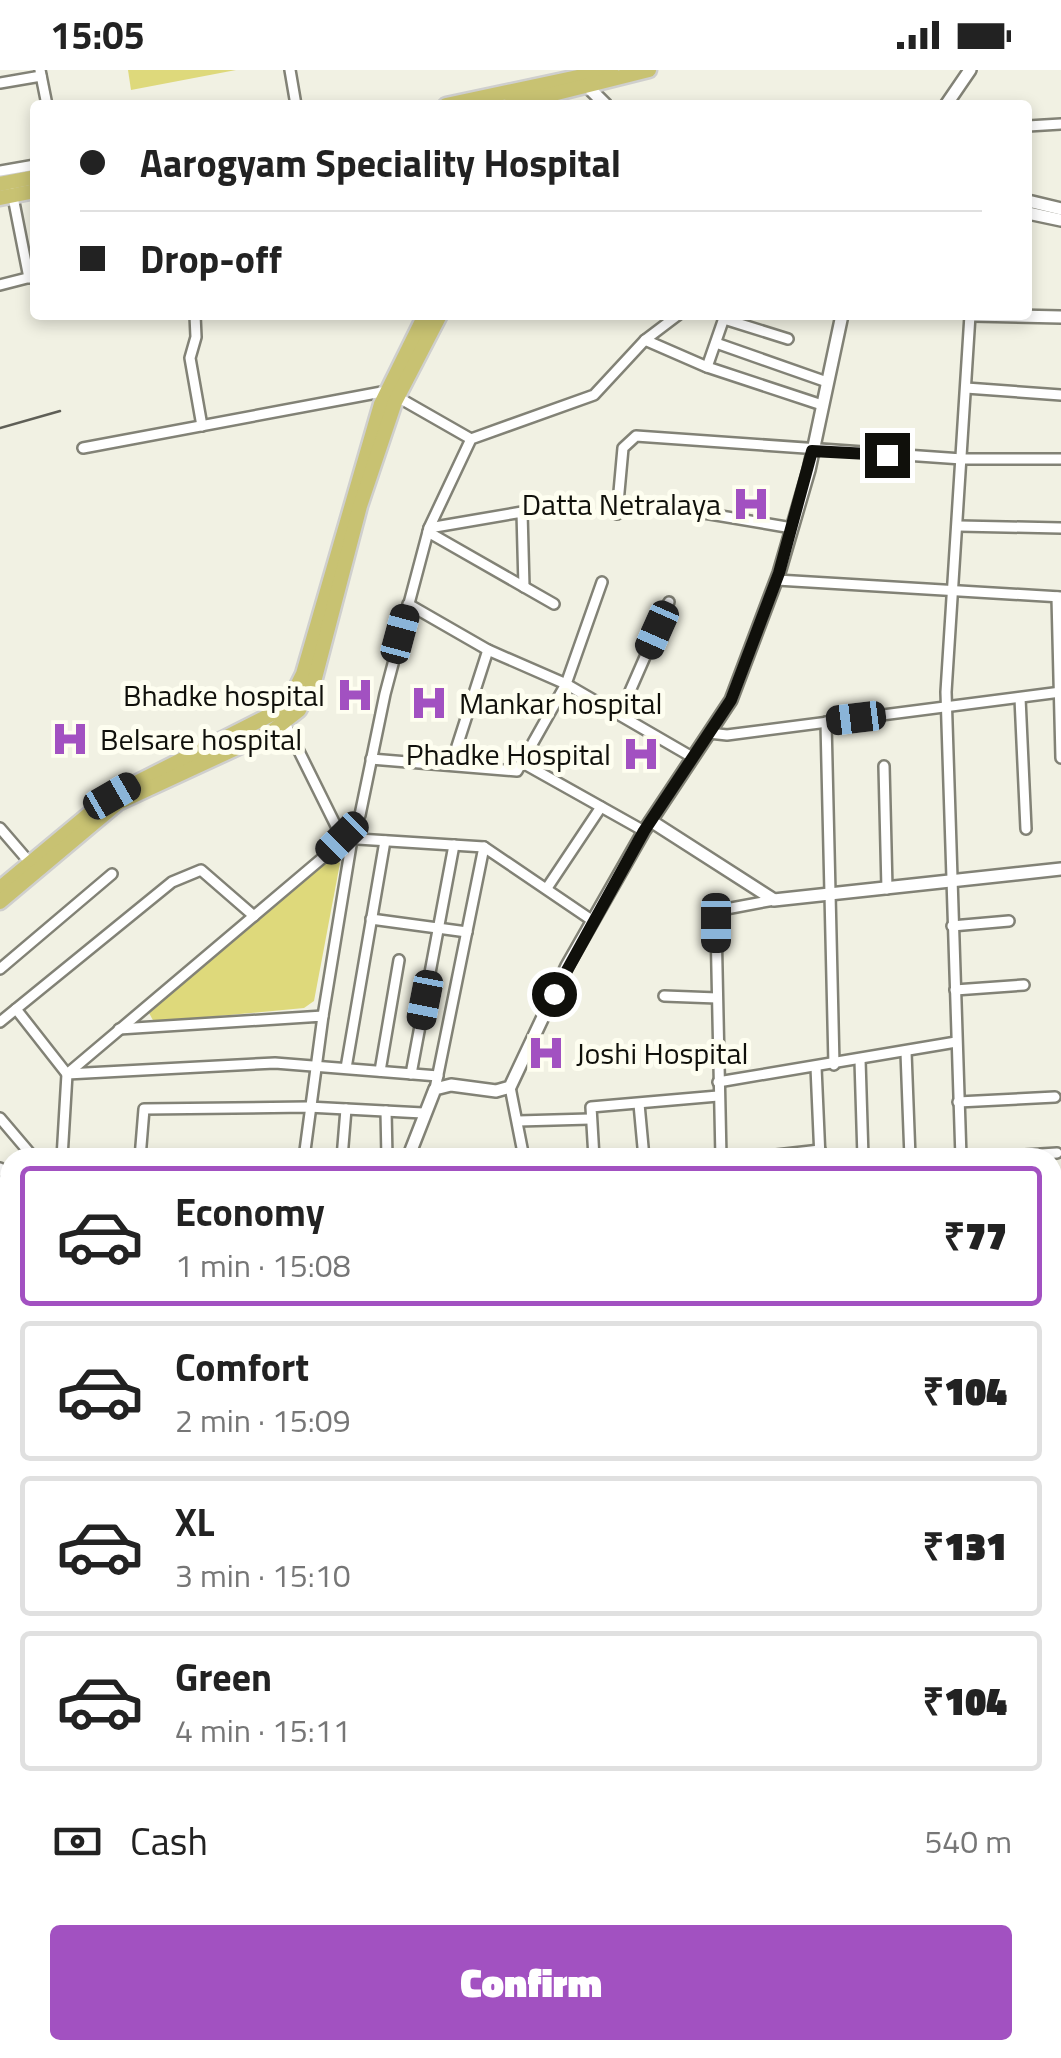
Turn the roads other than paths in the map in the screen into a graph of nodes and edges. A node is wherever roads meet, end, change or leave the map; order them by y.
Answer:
1 (290, 70) edge
2 (650, 70) edge
3 (970, 70) edge
4 (40, 73) edge
5 (597, 81) edge
6 (0, 82) edge
7 (538, 97) edge
8 (45, 100) edge
9 (295, 100) edge
10 (504, 100) edge
11 (949, 100) edge
12 (1061, 124) edge
13 (1032, 126) edge
14 (30, 168) edge
15 (30, 178) edge
16 (4, 186) edge
17 (30, 190) edge
18 (1032, 202) edge
19 (1061, 209) edge
20 (1032, 214) edge
21 (1061, 220) edge
22 (30, 270) edge
23 (30, 278) edge
24 (0, 285) edge
25 (1032, 316) edge
26 (1061, 317) edge
27 (195, 320) edge
28 (423, 320) edge
29 (437, 320) edge
30 (672, 320) edge
31 (723, 320) edge
32 (733, 320) edge
33 (841, 320) edge
34 (972, 320) edge
35 (788, 339) dead end
36 (649, 341) junction
37 (716, 342) junction
38 (707, 367) junction
39 (827, 382) junction
40 (966, 388) junction
41 (392, 393) junction
42 (1061, 394) edge
43 (822, 405) junction
44 (202, 426) junction
45 (471, 439) junction
46 (83, 448) dead end
47 (812, 451) junction
48 (1061, 459) edge
49 (962, 460) junction
50 (686, 510) dead end
51 (617, 514) dead end
52 (959, 526) junction
53 (792, 528) junction
54 (1061, 528) edge
55 (428, 530) junction
56 (776, 580) junction
57 (602, 582) dead end
58 (524, 587) junction
59 (956, 592) junction
60 (1059, 597) edge
61 (669, 602) dead end
62 (408, 604) junction
63 (554, 604) dead end
64 (488, 650) junction
65 (566, 684) junction
66 (1059, 692) edge
67 (1020, 698) junction
68 (947, 707) junction
69 (620, 714) junction
70 (282, 716) junction
71 (826, 722) junction
72 (1060, 730) edge
73 (709, 733) junction
74 (692, 758) junction
75 (1061, 758) edge
76 (371, 759) junction
77 (522, 762) junction
78 (451, 765) junction
79 (884, 766) dead end
80 (602, 807) junction
81 (648, 826) junction
82 (0, 828) edge
83 (1026, 829) dead end
84 (347, 839) junction
85 (385, 841) junction
86 (454, 846) junction
87 (484, 847) junction
88 (33, 867) junction
89 (1061, 869) edge
90 (112, 874) dead end
91 (951, 881) junction
92 (0, 888) edge
93 (547, 888) junction
94 (887, 889) junction
95 (829, 895) junction
96 (774, 900) junction
97 (0, 902) edge
98 (254, 916) junction
99 (371, 919) junction
100 (593, 921) junction
101 (1008, 921) dead end
102 (439, 926) junction
103 (952, 926) junction
104 (468, 932) junction
105 (399, 960) dead end
106 (0, 969) edge
107 (1024, 986) dead end
108 (954, 990) junction
109 (664, 996) dead end
110 (716, 998) junction
111 (16, 1009) junction
112 (323, 1016) junction
113 (0, 1022) edge
114 (119, 1029) junction
115 (956, 1042) junction
116 (906, 1052) junction
117 (718, 1058) junction
118 (675, 1059) dead end
119 (860, 1060) junction
120 (834, 1065) junction
121 (315, 1067) junction
122 (816, 1067) junction
123 (346, 1068) junction
124 (380, 1071) junction
125 (67, 1074) junction
126 (411, 1074) junction
127 (437, 1082) junction
128 (718, 1082) junction
129 (510, 1087) junction
130 (718, 1096) junction
131 (1055, 1097) dead end
132 (958, 1102) junction
133 (639, 1104) junction
134 (308, 1107) junction
135 (346, 1109) junction
136 (386, 1111) junction
137 (423, 1113) junction
138 (0, 1118) edge
139 (590, 1119) junction
140 (518, 1121) junction
141 (26, 1148) edge
142 (63, 1148) edge
143 (141, 1148) edge
144 (305, 1148) edge
145 (343, 1148) edge
146 (387, 1148) edge
147 (411, 1148) edge
148 (522, 1148) edge
149 (593, 1148) edge
150 (643, 1148) edge
151 (721, 1148) edge
152 (820, 1148) edge
153 (864, 1148) edge
154 (910, 1148) edge
155 (960, 1148) edge

1 - 9 street
2 - 5 main road
3 - 11 street
4 - 6 street
4 - 8 street
5 - 7 main road
7 - 10 main road
12 - 13 street
14 - 16 street
15 - 16 main road
16 - 17 main road
16 - 22 street
18 - 19 street
20 - 21 street
23 - 24 street
25 - 26 street
27 - 44 street
28 - 41 main road
29 - 41 main road
30 - 36 street
31 - 37 street
32 - 35 street
33 - 39 street
34 - 40 street
36 - 38 street
36 - 45 street
37 - 38 street
37 - 39 street
38 - 43 street
39 - 43 street
40 - 42 street
40 - 49 street
41 - 44 street
41 - 45 street
41 - 70 main road
43 - 47 street
44 - 46 street
45 - 55 street
47 - 49 street
47 - 51 street
47 - 53 street
48 - 49 street
49 - 52 street
50 - 53 street
52 - 54 street
52 - 59 street
53 - 56 street
55 - 58 street
55 - 58 street
55 - 62 street
56 - 59 street
56 - 73 street
57 - 65 street
58 - 63 street
59 - 60 street
59 - 68 street
60 - 66 street
61 - 69 street
62 - 64 street
62 - 76 street
64 - 65 street
64 - 78 street
65 - 69 street
65 - 77 street
66 - 67 street
66 - 72 street
67 - 68 street
67 - 83 street
68 - 71 street
68 - 91 street
69 - 74 street
70 - 84 street
70 - 88 main road
71 - 73 street
71 - 95 street
72 - 75 street
73 - 74 street
74 - 81 street
76 - 78 street
76 - 84 street
77 - 78 street
77 - 80 street
79 - 94 street
80 - 81 street
80 - 93 street
81 - 96 street
81 - 100 street
82 - 88 street
84 - 85 street
84 - 98 street
84 - 112 street
85 - 86 street
85 - 99 street
86 - 87 street
86 - 102 street
87 - 93 street
87 - 104 street
88 - 92 main road
88 - 97 main road
89 - 91 street
90 - 106 street
91 - 94 street
91 - 103 street
93 - 100 street
94 - 95 street
95 - 96 street
95 - 120 street
96 - 110 street
98 - 111 street
98 - 114 street
99 - 102 street
99 - 123 street
100 - 129 street
101 - 103 street
102 - 104 street
102 - 126 street
103 - 108 street
104 - 127 street
105 - 124 street
107 - 108 street
108 - 115 street
109 - 110 street
110 - 117 street
111 - 113 street
111 - 125 street
112 - 114 street
112 - 121 street
114 - 125 street
115 - 116 street
115 - 132 street
116 - 119 street
116 - 154 street
117 - 118 street
117 - 128 street
119 - 120 street
119 - 153 street
120 - 122 street
121 - 123 street
121 - 125 street
121 - 134 street
122 - 128 street
122 - 152 street
123 - 124 street
124 - 126 street
125 - 142 street
126 - 127 street
127 - 129 street
127 - 137 street
128 - 130 street
129 - 140 street
130 - 133 street
130 - 151 street
131 - 132 street
132 - 155 street
133 - 139 street
133 - 150 street
134 - 135 street
134 - 143 street
134 - 144 street
135 - 136 street
135 - 145 street
136 - 137 street
136 - 146 street
137 - 147 street
138 - 141 street
139 - 140 street
139 - 149 street
140 - 148 street

